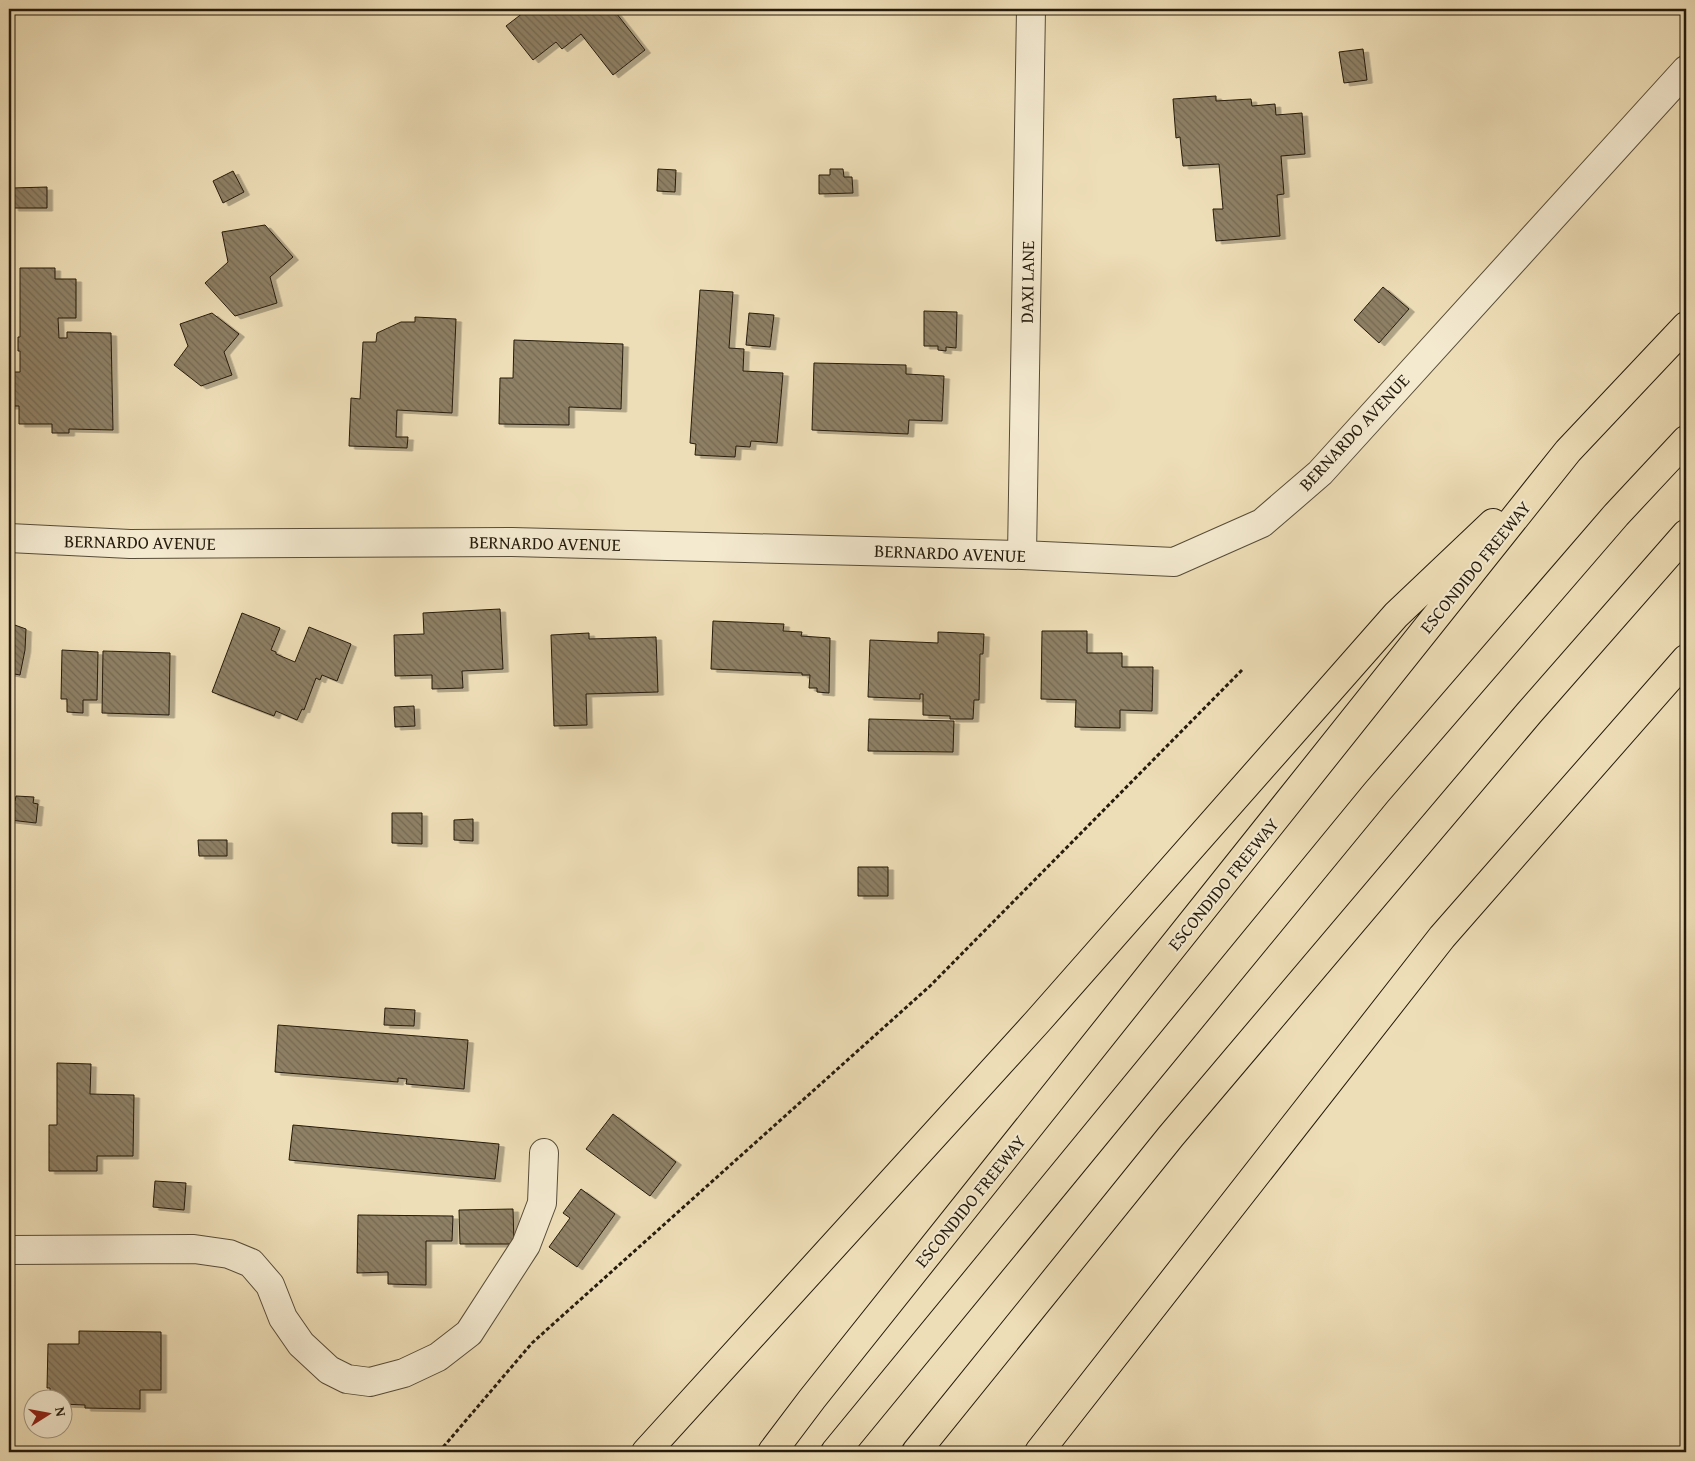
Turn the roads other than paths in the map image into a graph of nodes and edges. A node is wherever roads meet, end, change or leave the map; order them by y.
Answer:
1 (1031, 9) edge
2 (1686, 70) edge
3 (1686, 326) edge
4 (1686, 440) edge
5 (1568, 451) junction
6 (1686, 534) edge
7 (9, 538) edge
8 (1022, 555) junction
9 (1686, 659) edge
10 (544, 1153) dead end
11 (9, 1250) edge
12 (646, 1452) edge
13 (772, 1452) edge
14 (835, 1452) edge
15 (916, 1452) edge
16 (1039, 1452) edge

1 - 8 street, DAXI LANE
2 - 8 street, BERNARDO AVENUE
3 - 5 highway, ESCONDIDO FREEWAY
4 - 14 highway
5 - 12 highway
5 - 13 highway, ESCONDIDO FREEWAY
6 - 15 highway
7 - 8 street, BERNARDO AVENUE
9 - 16 highway
10 - 11 street

